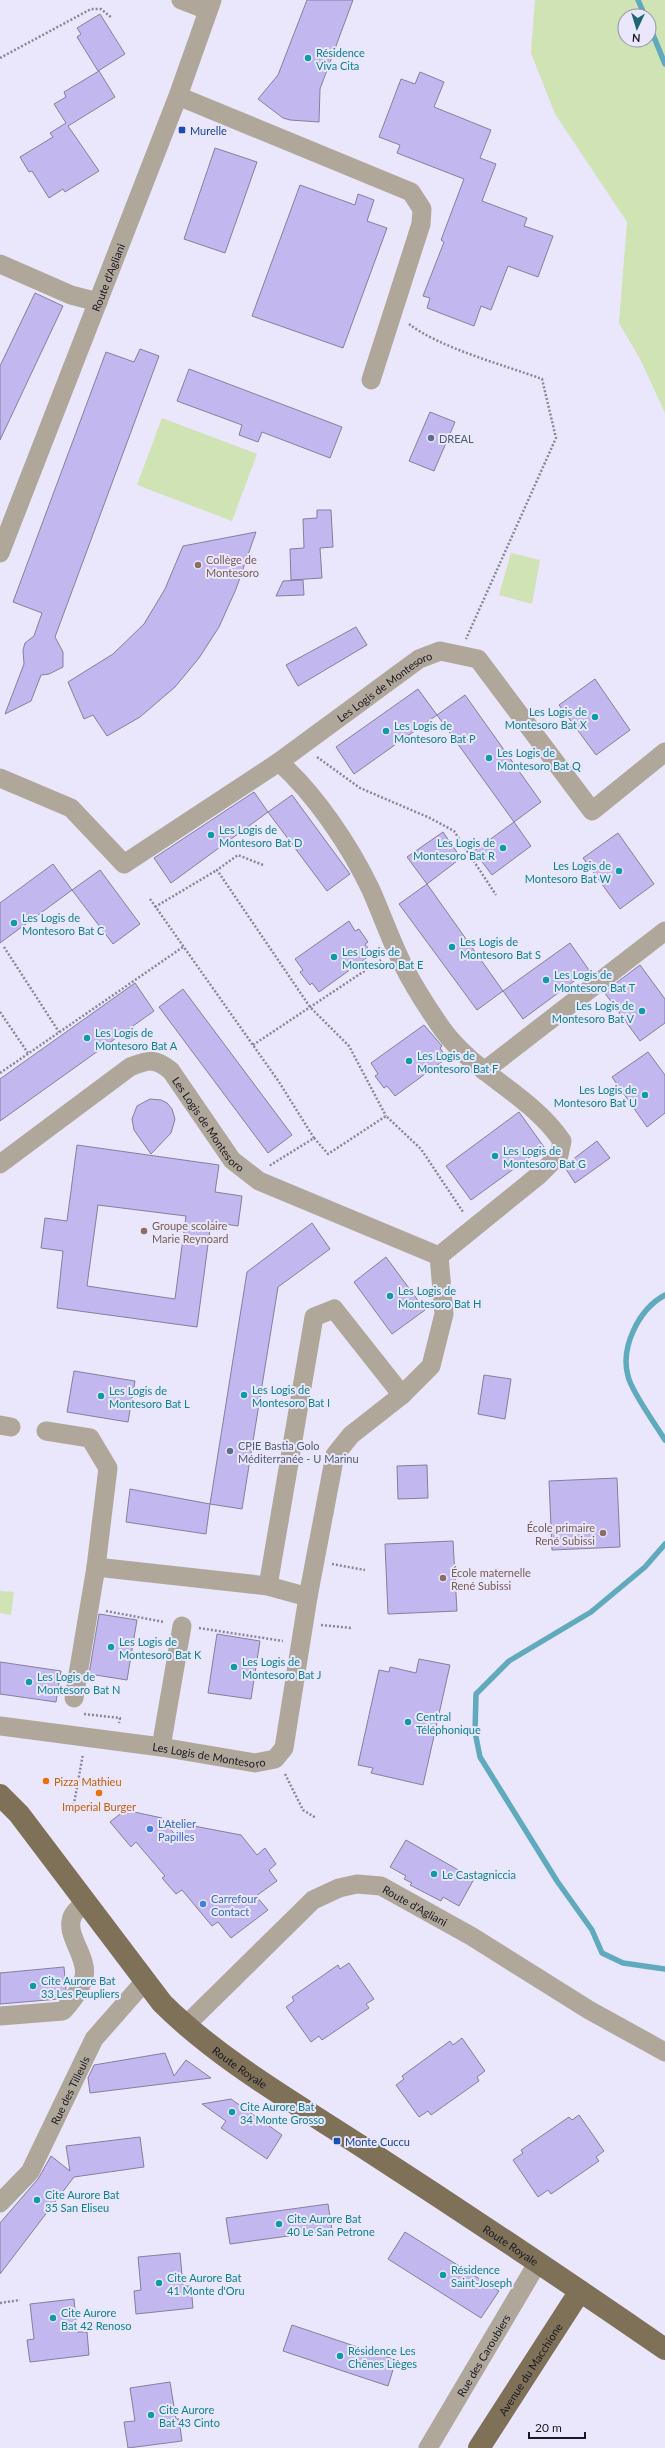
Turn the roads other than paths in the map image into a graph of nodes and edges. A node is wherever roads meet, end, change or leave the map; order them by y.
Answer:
1 (181, 0) edge
2 (210, 5) edge
3 (178, 96) junction
4 (0, 264) edge
5 (98, 302) junction
6 (371, 380) dead end
7 (0, 553) edge
8 (665, 752) edge
9 (280, 762) junction
10 (0, 778) edge
11 (665, 931) edge
12 (484, 1071) junction
13 (0, 1164) edge
14 (439, 1256) junction
15 (402, 1395) junction
16 (46, 1432) dead end
17 (96, 1567) junction
18 (268, 1586) junction
19 (308, 1596) junction
20 (182, 1626) dead end
21 (74, 1698) road end
22 (0, 1726) edge
23 (161, 1747) junction
24 (0, 1795) edge
25 (85, 1902) junction
26 (145, 1981) junction
27 (0, 2016) edge
28 (185, 2026) junction
29 (665, 2052) edge
30 (0, 2203) edge
31 (538, 2262) junction
32 (580, 2291) junction
33 (665, 2349) edge
34 (428, 2448) edge
35 (479, 2448) edge

1 - 2 street
2 - 3 street, Route d'Agliani
3 - 5 street, Route d'Agliani
3 - 6 street
4 - 5 street
5 - 7 street, Route d'Agliani
8 - 9 street, Les Logis de Montesoro
9 - 10 street, Les Logis de Montesoro
9 - 12 street
11 - 12 street
12 - 14 street
13 - 14 street, Les Logis de Montesoro
14 - 15 street, Les Logis de Montesoro
15 - 18 street
15 - 19 street, Les Logis de Montesoro
16 - 17 street
17 - 18 street
17 - 21 street
18 - 19 street
19 - 23 street, Les Logis de Montesoro
20 - 23 street
22 - 23 street, Les Logis de Montesoro
24 - 25 main road, Route Royale
25 - 26 main road, Route Royale
25 - 27 street
26 - 28 main road, Route Royale
26 - 30 street, Rue des Tilleuls
28 - 29 street, Route d'Agliani
28 - 31 main road, Route Royale
31 - 32 main road, Route Royale
31 - 34 street, Rue des Caroubiers
32 - 33 main road, Route Royale
32 - 35 main road, Avenue du Macchione

